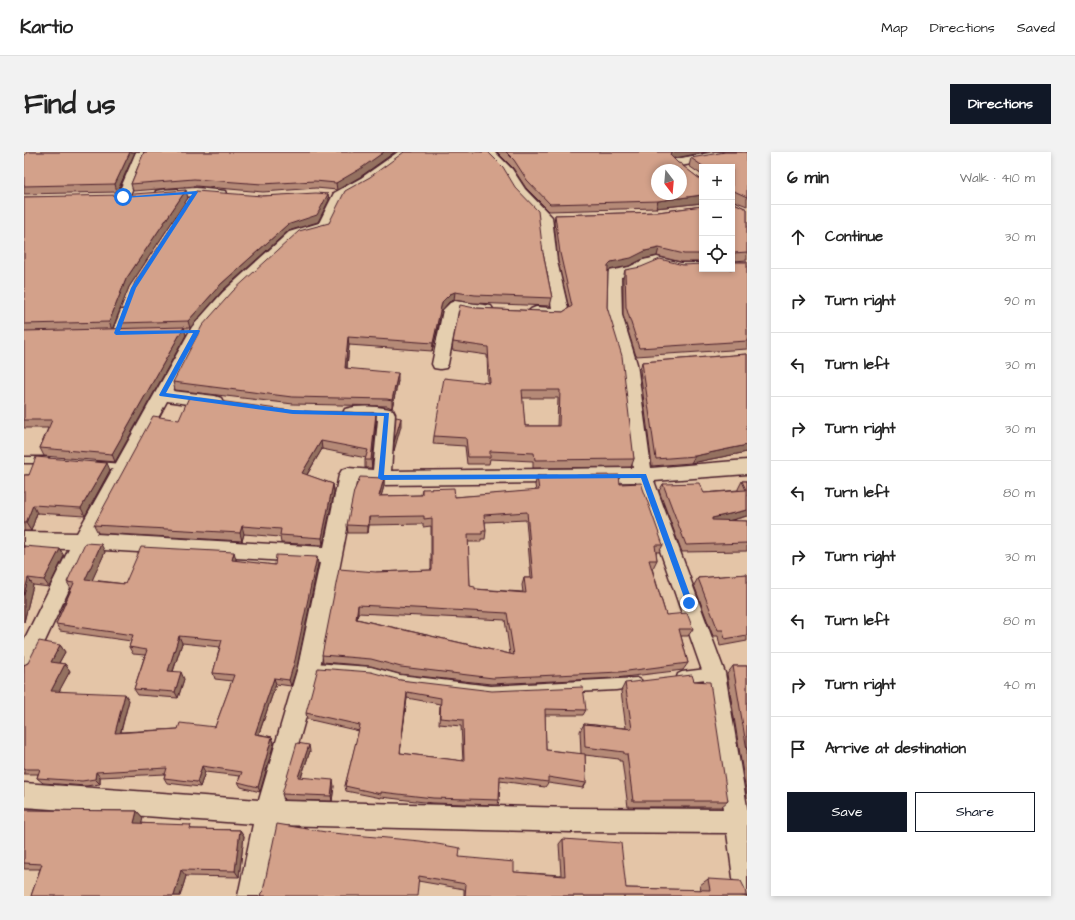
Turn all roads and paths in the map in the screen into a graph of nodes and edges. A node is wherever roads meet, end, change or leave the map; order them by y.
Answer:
1 (142, 152) edge
2 (406, 152) edge
3 (488, 152) edge
4 (735, 152) edge
5 (676, 164) edge
6 (233, 195) edge
7 (108, 197) edge
8 (123, 197) junction
9 (545, 217) junction
10 (561, 217) edge
11 (699, 267) edge
12 (126, 307) edge
13 (498, 310) edge
14 (522, 311) edge
15 (116, 333) edge
16 (440, 364) dead end
17 (162, 395) junction
18 (231, 404) edge
19 (332, 413) edge
20 (24, 460) edge
21 (55, 461) edge
22 (85, 464) edge
23 (122, 467) junction
24 (747, 467) edge
25 (643, 475) junction
26 (381, 478) junction
27 (24, 540) edge
28 (82, 541) junction
29 (332, 556) junction
30 (24, 662) edge
31 (309, 667) junction
32 (714, 673) junction
33 (669, 679) edge
34 (646, 682) edge
35 (24, 795) edge
36 (267, 813) junction
37 (742, 821) edge
38 (747, 885) edge
39 (251, 896) edge

1 - 8 street
2 - 17 street
3 - 9 street
4 - 5 street
6 - 8 street
7 - 8 street
9 - 10 street
9 - 14 street
11 - 25 street
12 - 15 lane
13 - 16 street
17 - 18 street
17 - 23 street
19 - 26 street
20 - 21 lane
22 - 23 lane
23 - 28 street
24 - 25 street
25 - 26 street
25 - 32 street
26 - 29 street
27 - 28 street
28 - 29 street
28 - 30 street
29 - 31 street
31 - 34 lane
31 - 36 street
32 - 33 lane
32 - 37 street
35 - 36 street
36 - 37 street
36 - 39 street
37 - 38 street

